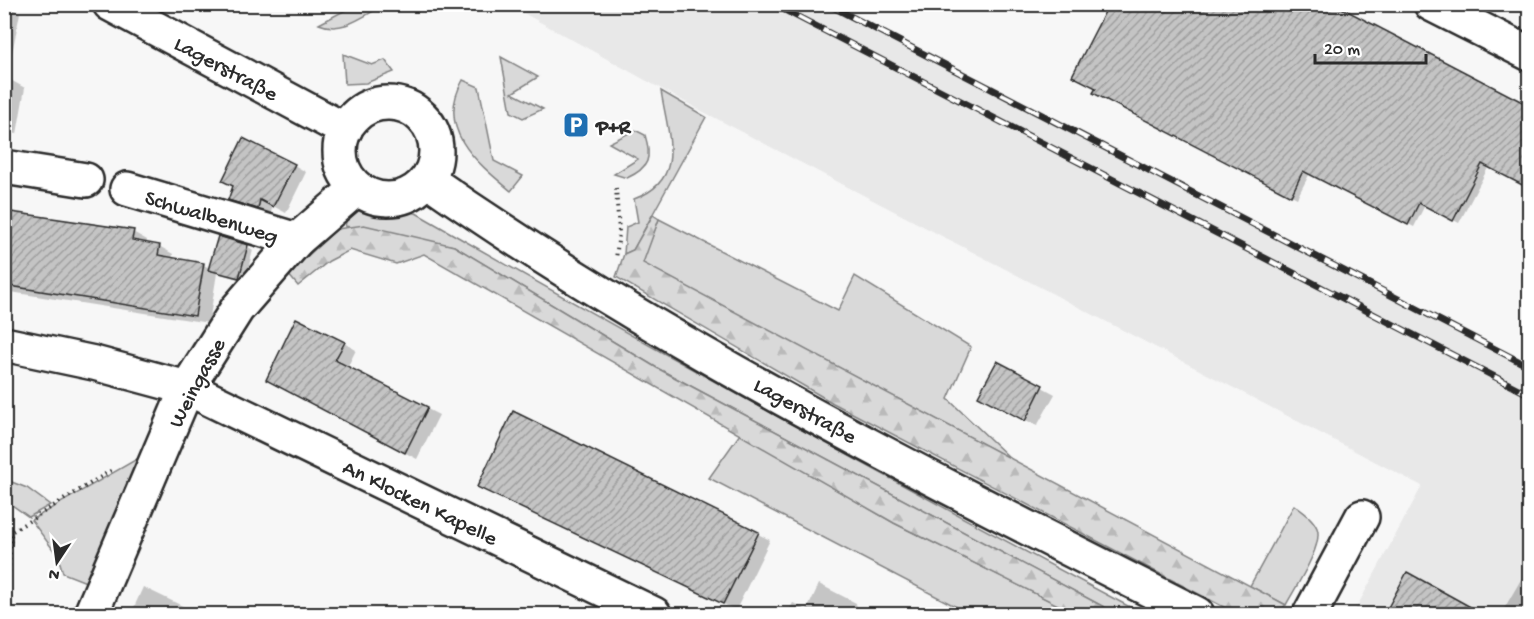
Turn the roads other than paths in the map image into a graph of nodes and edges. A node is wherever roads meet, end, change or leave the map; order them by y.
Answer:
1 (110, 4) edge
2 (1431, 4) edge
3 (1530, 54) edge
4 (345, 130) junction
5 (4, 167) edge
6 (87, 180) dead end
7 (428, 180) junction
8 (357, 188) junction
9 (128, 189) dead end
10 (297, 240) junction
11 (4, 345) edge
12 (187, 388) junction
13 (1362, 517) dead end
14 (91, 615) edge
15 (654, 615) edge
16 (1197, 615) edge
17 (1310, 615) edge

1 - 4 street, Lagerstraße
2 - 3 street
4 - 7 street
4 - 8 street
5 - 6 street
7 - 8 street
7 - 16 street, Lagerstraße
8 - 10 street, Weingasse
9 - 10 street, Schwalbenweg
10 - 12 street, Weingasse
11 - 12 street, An Klocken Kapelle
12 - 14 street, Weingasse
12 - 15 street, An Klocken Kapelle
13 - 17 street

